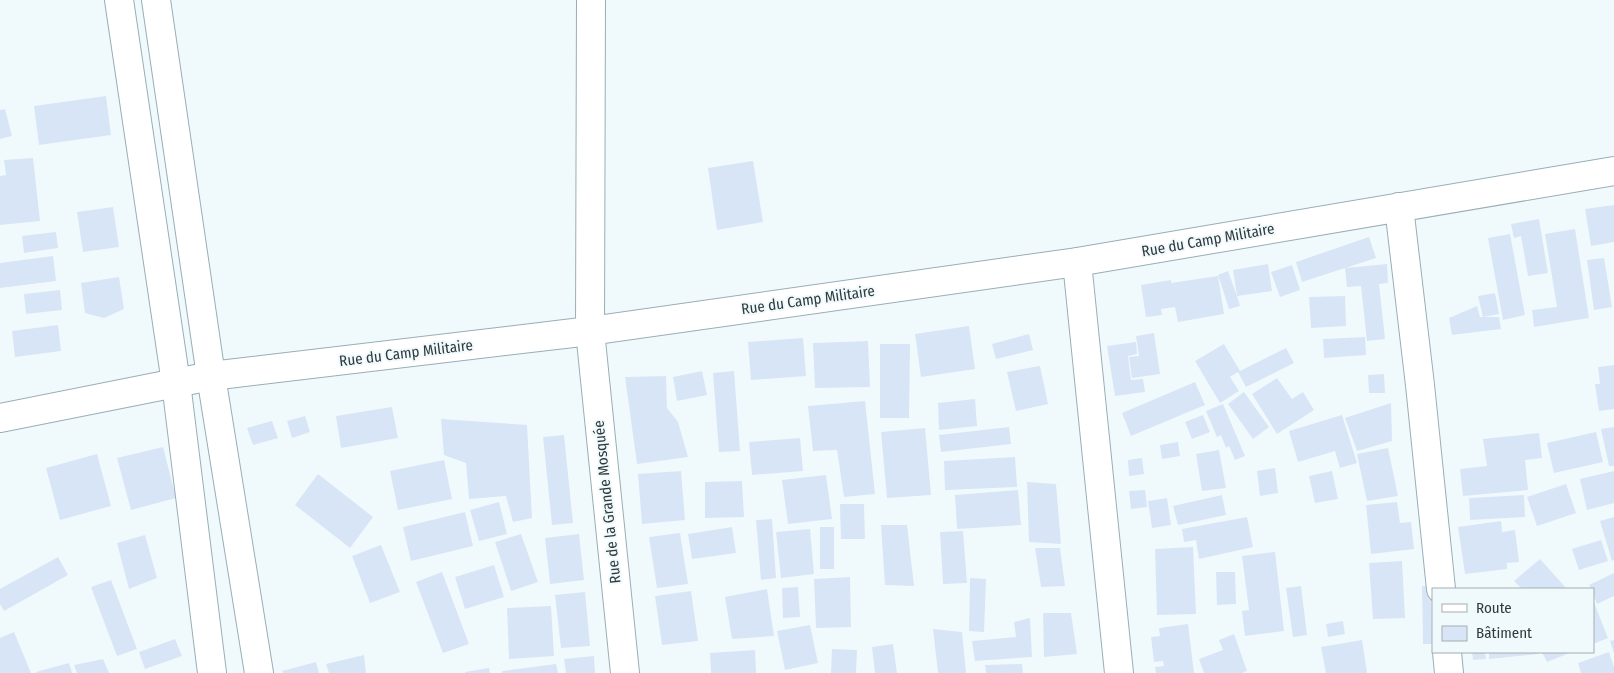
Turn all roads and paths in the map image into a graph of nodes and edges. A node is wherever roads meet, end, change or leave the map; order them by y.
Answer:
1 (119, 0) edge
2 (156, 0) edge
3 (591, 0) edge
4 (1614, 171) edge
5 (1399, 207) junction
6 (1077, 262) junction
7 (590, 331) junction
8 (211, 376) junction
9 (176, 383) junction
10 (0, 418) edge
11 (1441, 588) edge
12 (1447, 653) edge
13 (212, 673) edge
14 (259, 673) edge
15 (625, 673) edge
16 (1119, 673) edge
17 (1449, 673) edge

1 - 9 street
2 - 8 street
3 - 7 street, Rue de la Grande Mosquée
4 - 5 street, Rue du Camp Militaire
5 - 6 street, Rue du Camp Militaire
5 - 11 street
6 - 7 street, Rue du Camp Militaire
6 - 16 street
7 - 8 street, Rue du Camp Militaire
7 - 15 street, Rue de la Grande Mosquée
8 - 9 street, Rue du Camp Militaire
8 - 14 street
9 - 10 street, Rue du Camp Militaire
9 - 13 street
12 - 17 street

